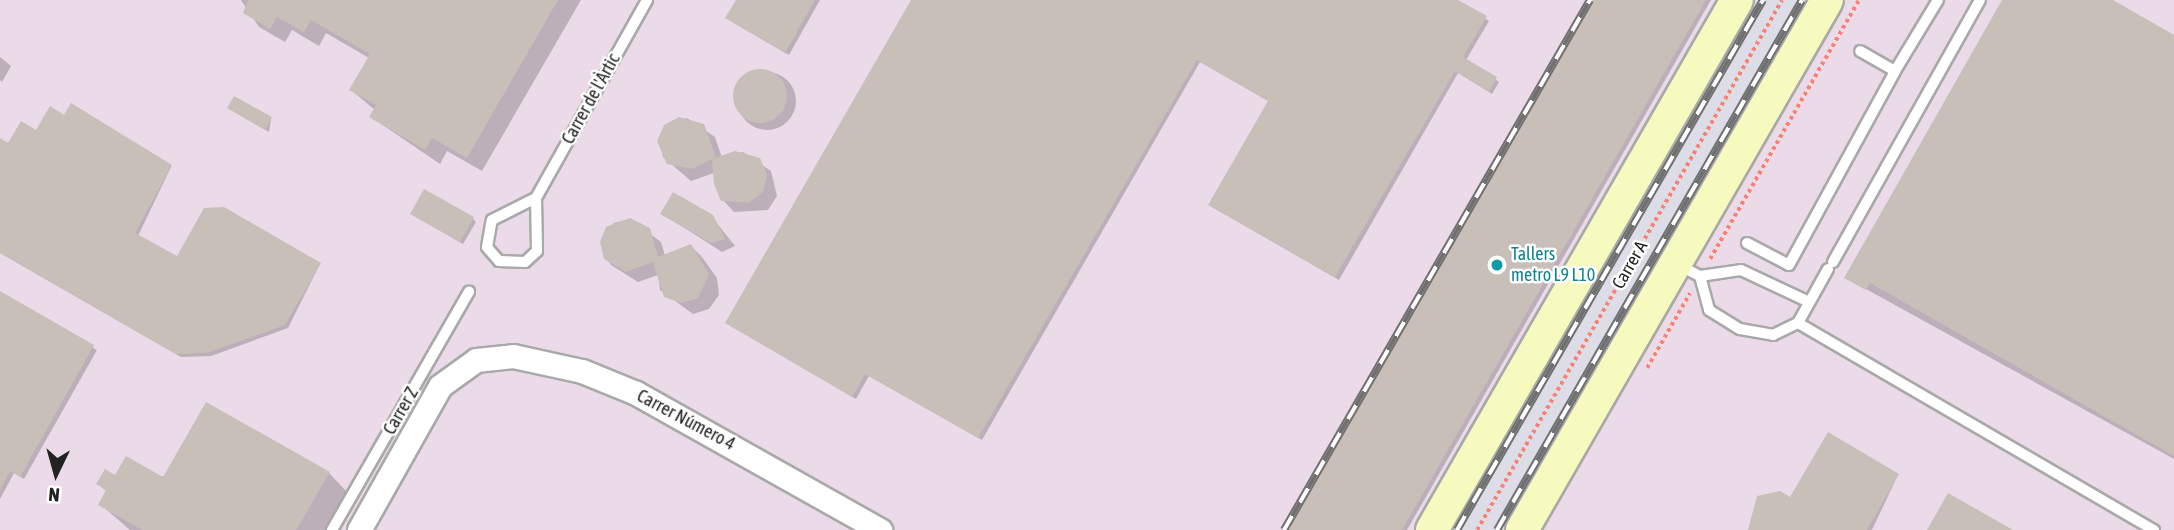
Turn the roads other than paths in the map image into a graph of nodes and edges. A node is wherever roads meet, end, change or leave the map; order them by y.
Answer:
1 (647, 0) edge
2 (1737, 0) edge
3 (1827, 0) edge
4 (1938, 0) edge
5 (1980, 0) edge
6 (1860, 51) dead end
7 (1895, 71) junction
8 (536, 198) junction
9 (1747, 243) dead end
10 (1788, 265) junction
11 (1688, 270) junction
12 (1779, 285) junction
13 (469, 292) dead end
14 (1807, 301) junction
15 (1798, 323) junction
16 (476, 360) joint
17 (332, 530) edge
18 (359, 530) edge
19 (880, 530) edge
20 (1432, 530) edge
21 (1522, 530) edge
22 (2154, 530) edge

1 - 8 lane, Carrer de l'Àrtic
2 - 20 main road
3 - 11 main road
4 - 7 lane
5 - 14 lane
6 - 7 lane
7 - 10 lane
8 - 8 lane
9 - 10 lane
10 - 12 lane
11 - 12 lane
11 - 15 lane
11 - 21 main road
12 - 14 lane
13 - 17 lane, Carrer Z
14 - 15 lane
15 - 22 lane
16 - 18 street, Carrer Z
16 - 19 street, Carrer Número 4

